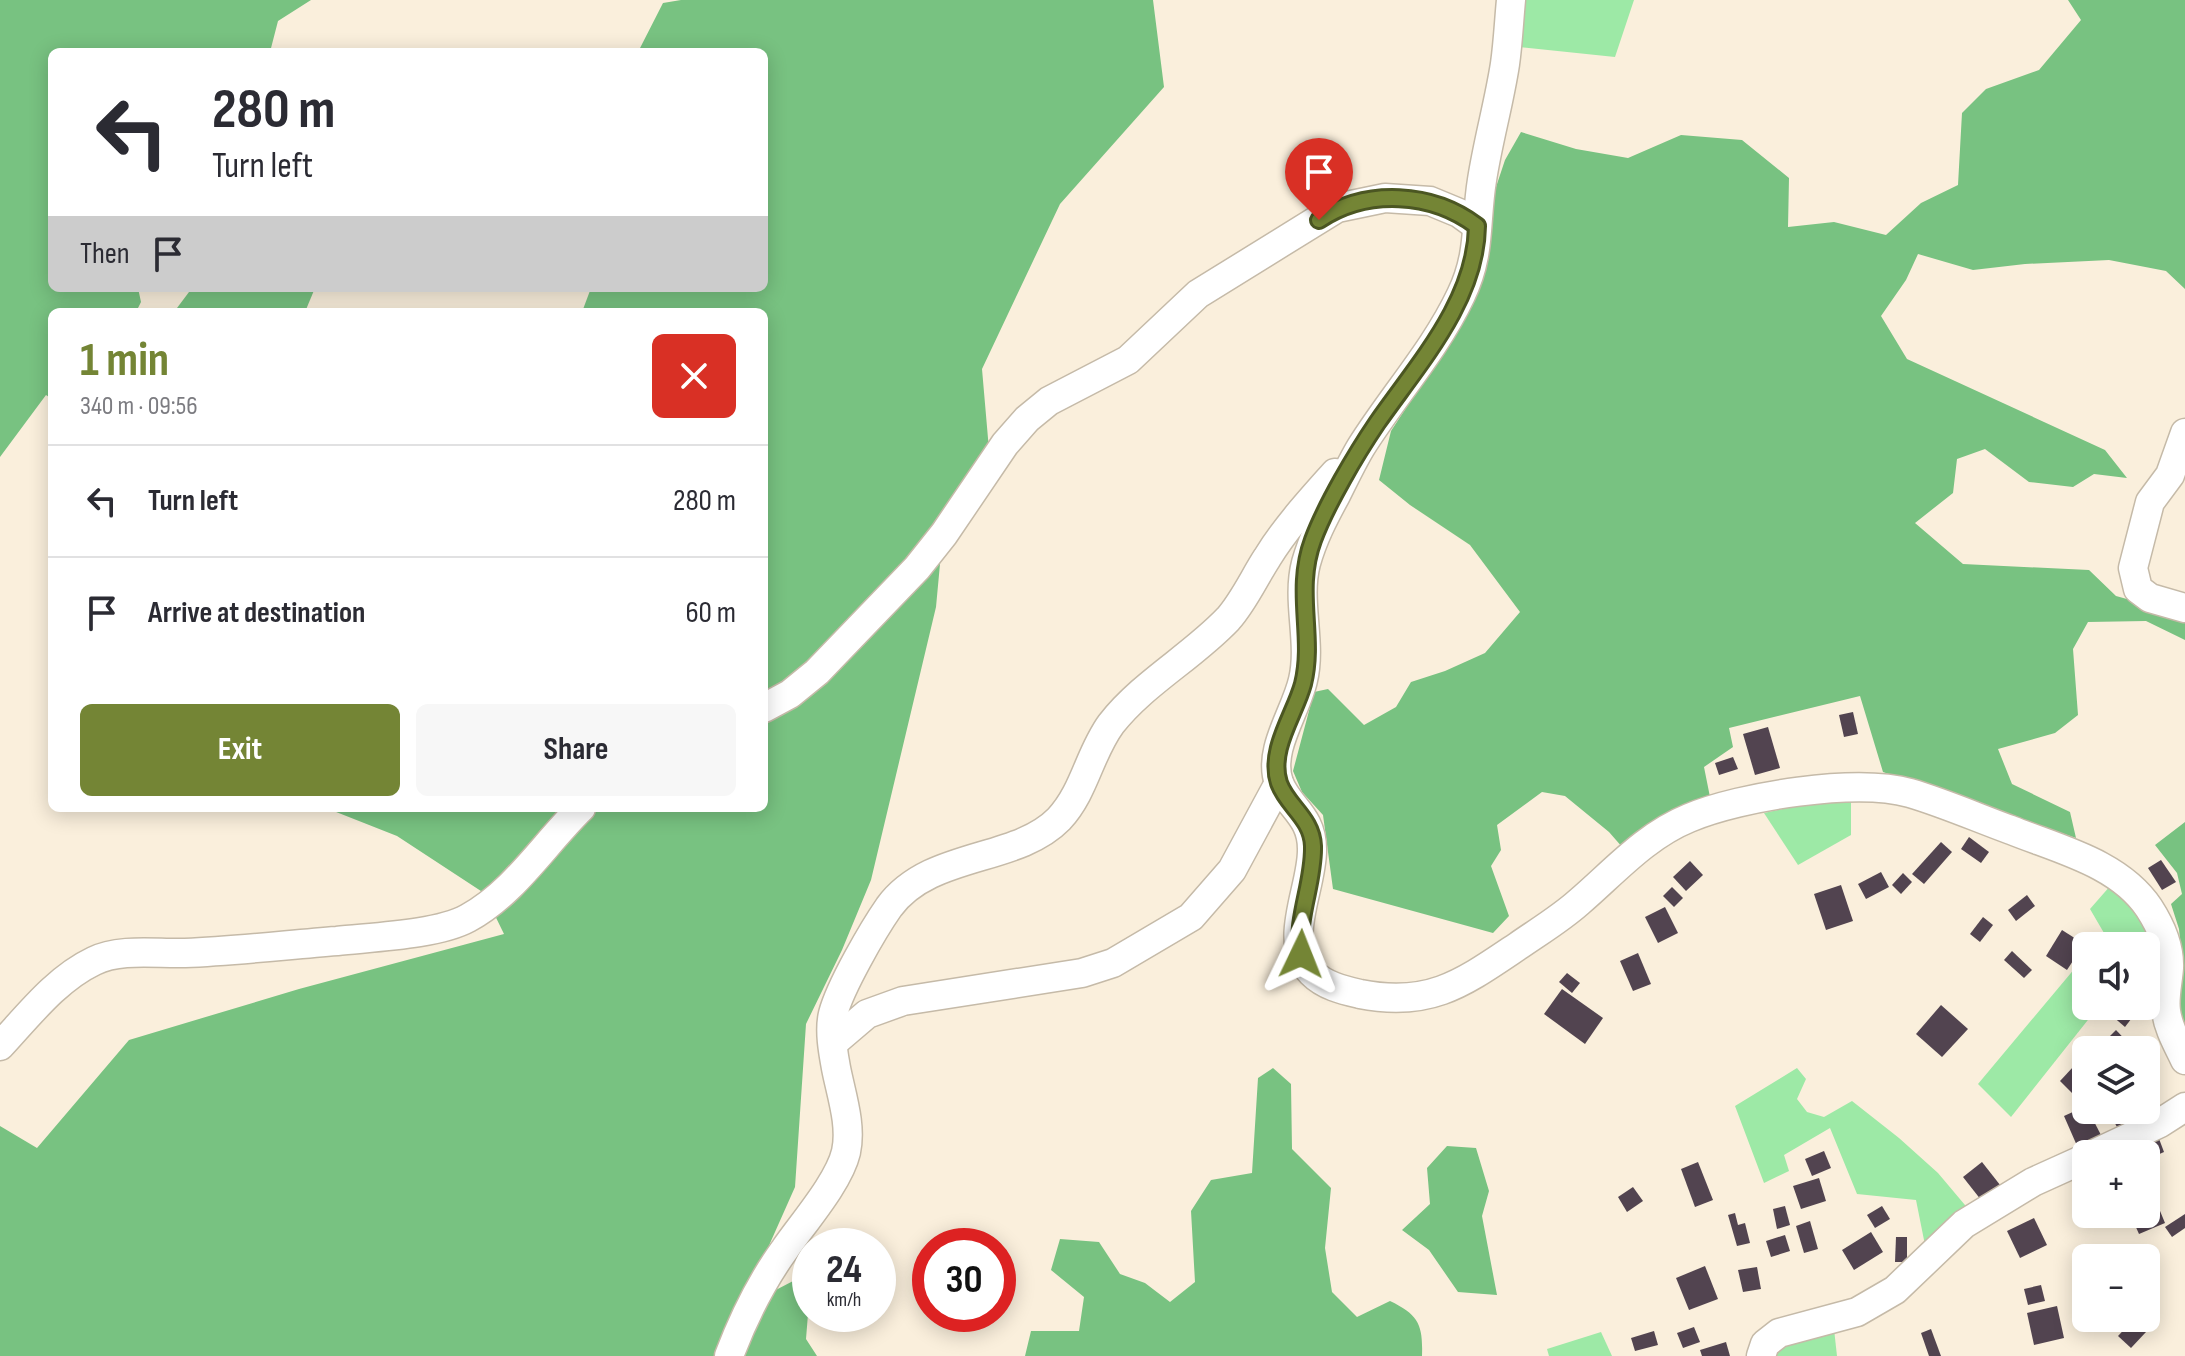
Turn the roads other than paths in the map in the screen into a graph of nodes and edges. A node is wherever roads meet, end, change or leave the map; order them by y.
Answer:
1 (1511, 0) edge
2 (1477, 226) junction
3 (2185, 433) edge
4 (1359, 451) junction
5 (2185, 608) edge
6 (768, 706) edge
7 (1279, 783) junction
8 (577, 812) edge
9 (833, 1043) junction
10 (0, 1046) edge
11 (2185, 1060) edge
12 (2185, 1107) edge
13 (2124, 1140) edge
14 (2072, 1164) edge
15 (729, 1356) edge
16 (1761, 1356) edge

1 - 2 street
2 - 4 street
2 - 6 street
3 - 5 street
4 - 7 street
4 - 9 street
7 - 9 street
7 - 11 street
8 - 10 street
9 - 15 street
12 - 13 street
14 - 16 street

